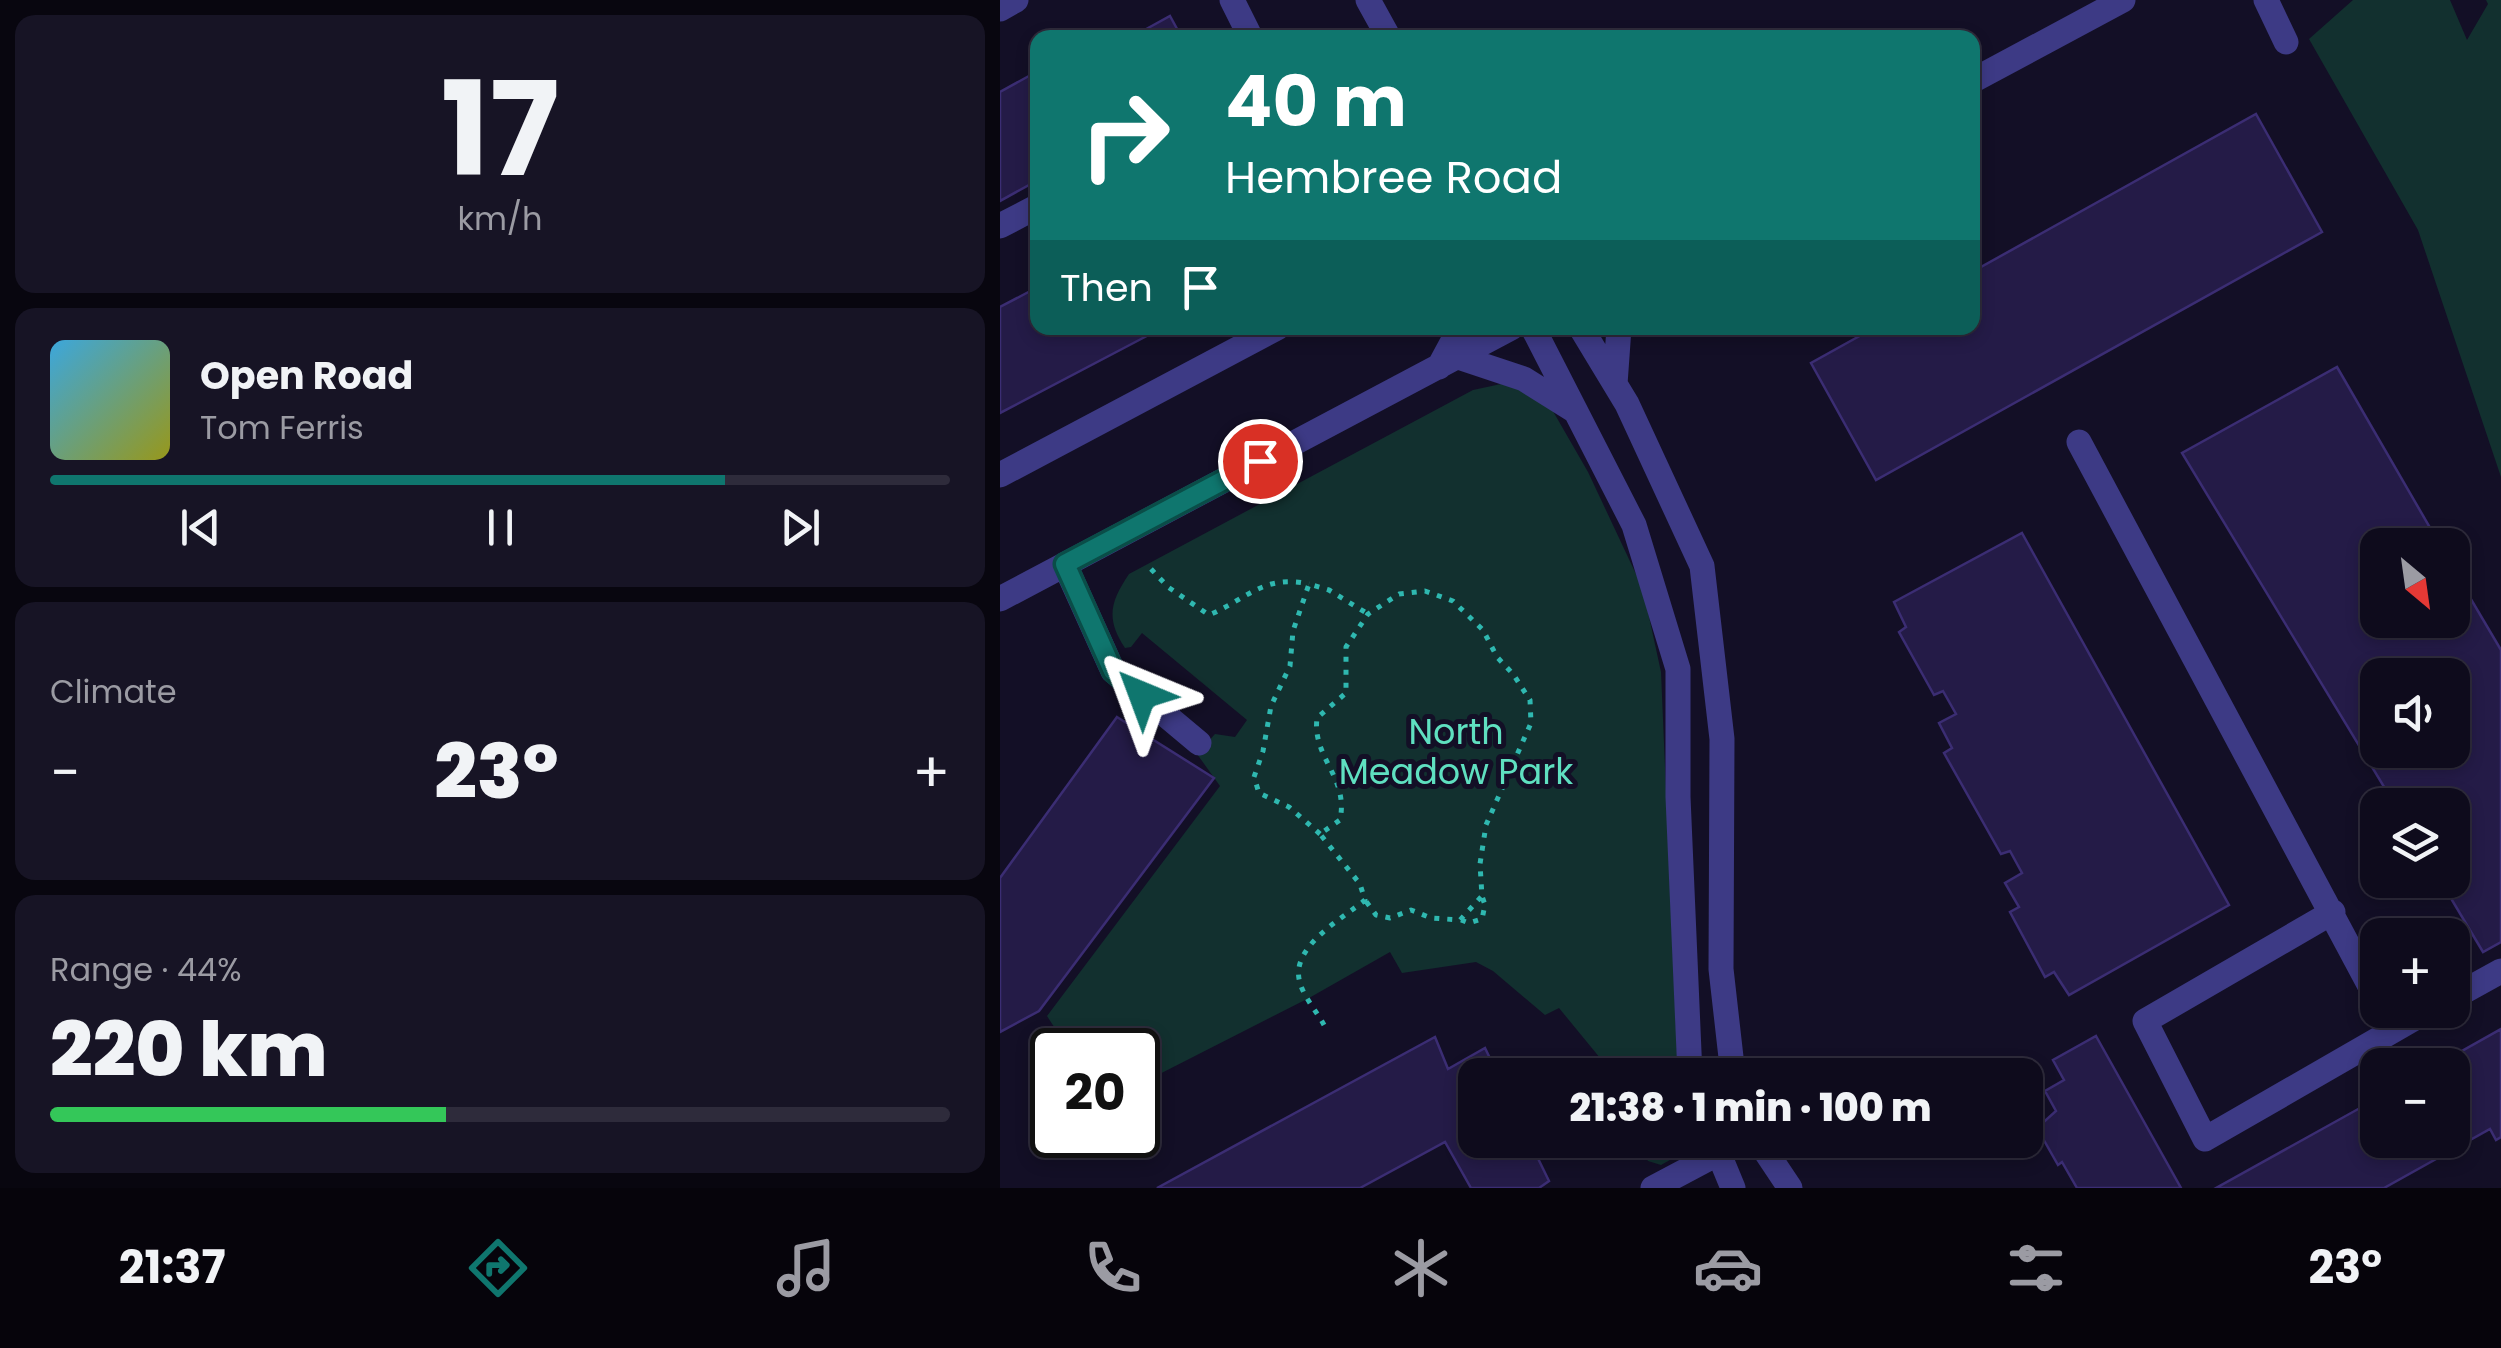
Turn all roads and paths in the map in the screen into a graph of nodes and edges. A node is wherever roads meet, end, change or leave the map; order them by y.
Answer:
1 (1016, 0) edge
2 (1232, 0) edge
3 (1368, 0) edge
4 (2123, 0) edge
5 (2266, 0) edge
6 (1000, 9) edge
7 (1247, 30) edge
8 (1385, 30) edge
9 (2286, 42) dead end
10 (1980, 77) edge
11 (1030, 210) edge
12 (1000, 226) edge
13 (1265, 335) edge
14 (1458, 335) edge
15 (1498, 335) edge
16 (1536, 335) edge
17 (1585, 335) edge
18 (1618, 335) edge
19 (1448, 362) junction
20 (1615, 384) junction
21 (1575, 411) junction
22 (2079, 442) dead end
23 (1000, 476) edge
24 (1065, 564) junction
25 (1151, 570) dead end
26 (1309, 584) junction
27 (1000, 599) edge
28 (1368, 614) junction
29 (1199, 743) dead end
30 (1320, 834) junction
31 (1482, 896) junction
32 (1365, 900) junction
33 (2333, 912) junction
34 (1460, 920) junction
35 (2360, 965) edge
36 (2501, 972) edge
37 (2470, 988) edge
38 (1324, 1025) dead end
39 (2375, 1028) edge
40 (1689, 1058) edge
41 (1731, 1058) edge
42 (1699, 1158) edge
43 (1721, 1158) edge
44 (1770, 1158) edge
45 (1653, 1188) edge
46 (1733, 1188) edge
47 (1790, 1188) edge

1 - 6 street
2 - 7 street
3 - 8 street
4 - 10 street
5 - 9 street
11 - 12 street
13 - 23 street
14 - 19 street
15 - 19 street
16 - 21 street
17 - 20 street
18 - 20 street
19 - 21 street
19 - 24 street
20 - 41 street
21 - 40 street
22 - 33 street
24 - 27 street
24 - 29 street
25 - 26 path
26 - 28 path
26 - 30 path
28 - 30 path
28 - 31 path
30 - 32 path
31 - 34 path
31 - 34 path
32 - 34 path
32 - 38 path
33 - 35 street
33 - 39 street
36 - 37 street
42 - 45 street
43 - 46 street
44 - 47 street

